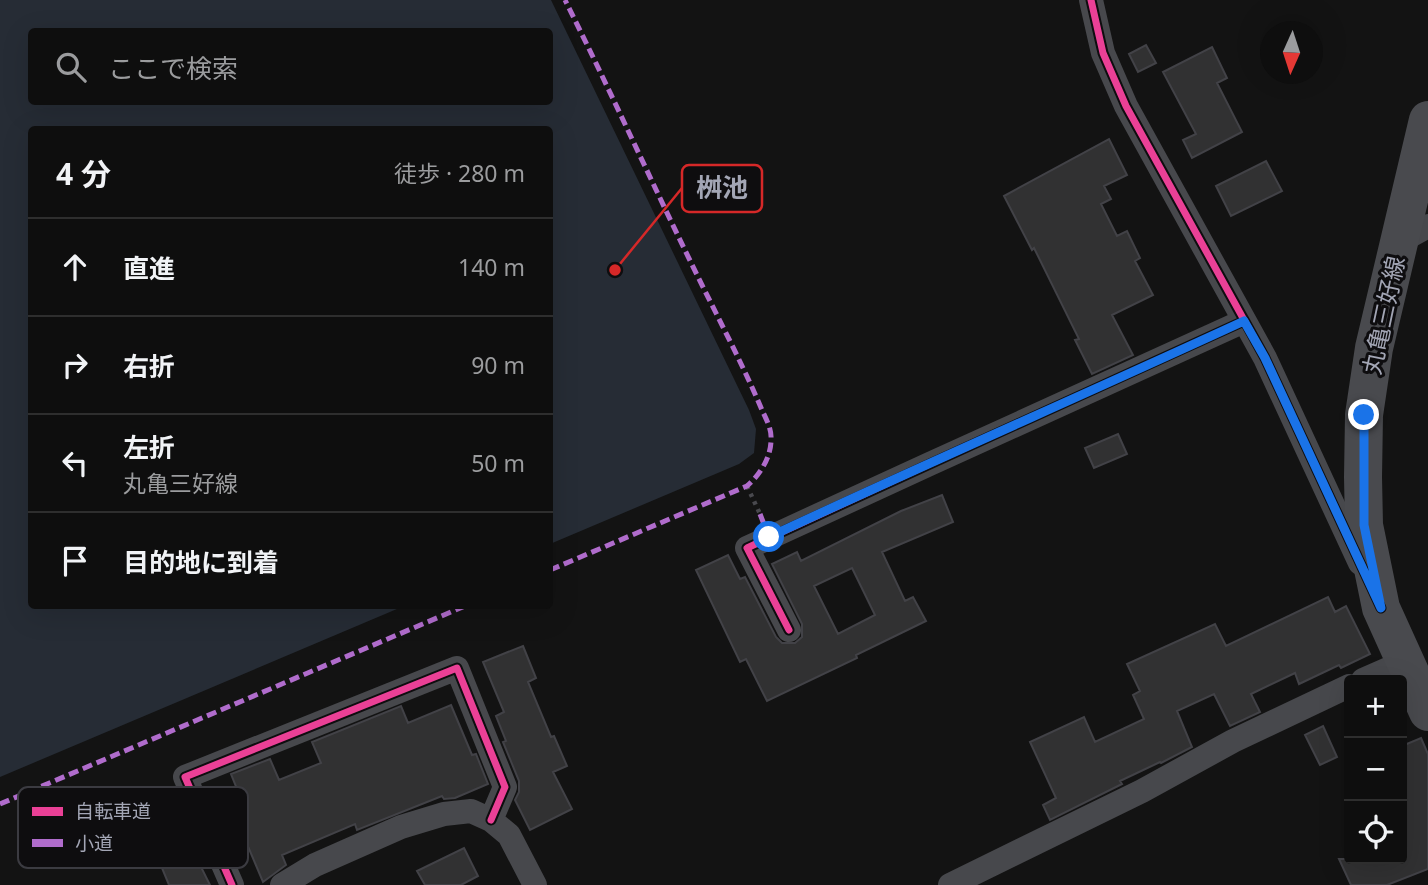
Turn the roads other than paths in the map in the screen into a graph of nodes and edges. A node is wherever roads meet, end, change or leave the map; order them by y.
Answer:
1 (1091, 0) edge
2 (1428, 120) edge
3 (1413, 234) edge
4 (1244, 321) junction
5 (1381, 608) junction
6 (789, 630) dead end
7 (1404, 662) junction
8 (1374, 675) edge
9 (1344, 688) edge
10 (1428, 712) edge
11 (189, 787) edge
12 (491, 820) junction
13 (225, 868) edge
14 (232, 885) edge
15 (282, 885) edge
16 (535, 885) edge
17 (950, 885) edge

1 - 4 street
2 - 3 main road, 丸亀三好線
3 - 5 main road, 丸亀三好線
4 - 5 street
4 - 6 street
5 - 7 main road, 丸亀三好線
7 - 8 street
7 - 10 main road, 丸亀三好線
9 - 17 street
11 - 12 street
12 - 15 street
12 - 16 street
13 - 14 street

